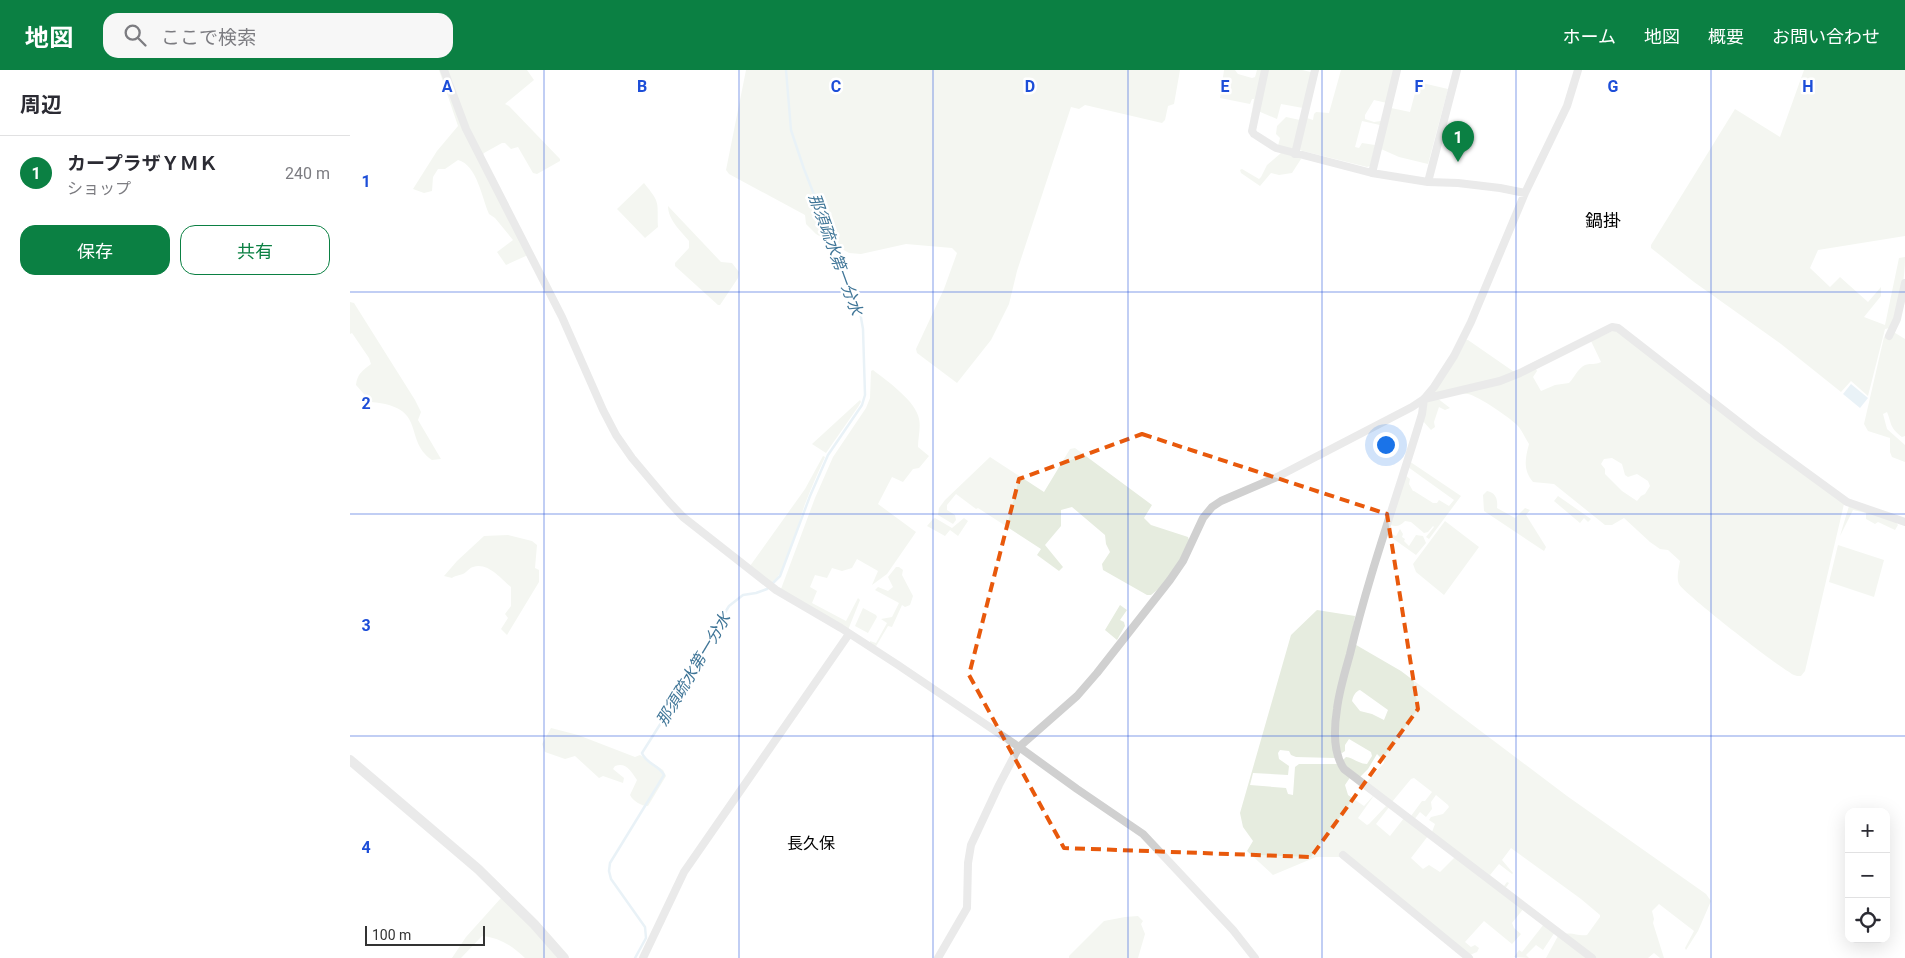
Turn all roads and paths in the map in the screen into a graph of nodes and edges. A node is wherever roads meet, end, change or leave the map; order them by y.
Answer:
1 (444, 70) edge
2 (1264, 70) edge
3 (1315, 70) edge
4 (1397, 70) edge
5 (1457, 70) edge
6 (1578, 70) edge
7 (1295, 154) junction
8 (1372, 172) junction
9 (1428, 182) junction
10 (1525, 193) junction
11 (1905, 282) edge
12 (1889, 336) dead end
13 (1424, 399) junction
14 (1905, 522) edge
15 (849, 634) junction
16 (1019, 747) junction
17 (350, 760) edge
18 (1343, 856) dead end
19 (564, 958) edge
20 (643, 958) edge
21 (938, 958) edge
22 (1255, 958) edge
23 (1469, 958) edge
24 (1592, 958) edge

1 - 15 street
2 - 7 street
3 - 7 street
4 - 8 street
5 - 9 street
6 - 10 street
7 - 8 street
8 - 9 street
9 - 10 street
10 - 13 street
11 - 12 street
13 - 14 street
13 - 16 street
13 - 24 street
15 - 16 street
15 - 20 street
16 - 21 street
16 - 22 street
17 - 19 street
18 - 23 street

